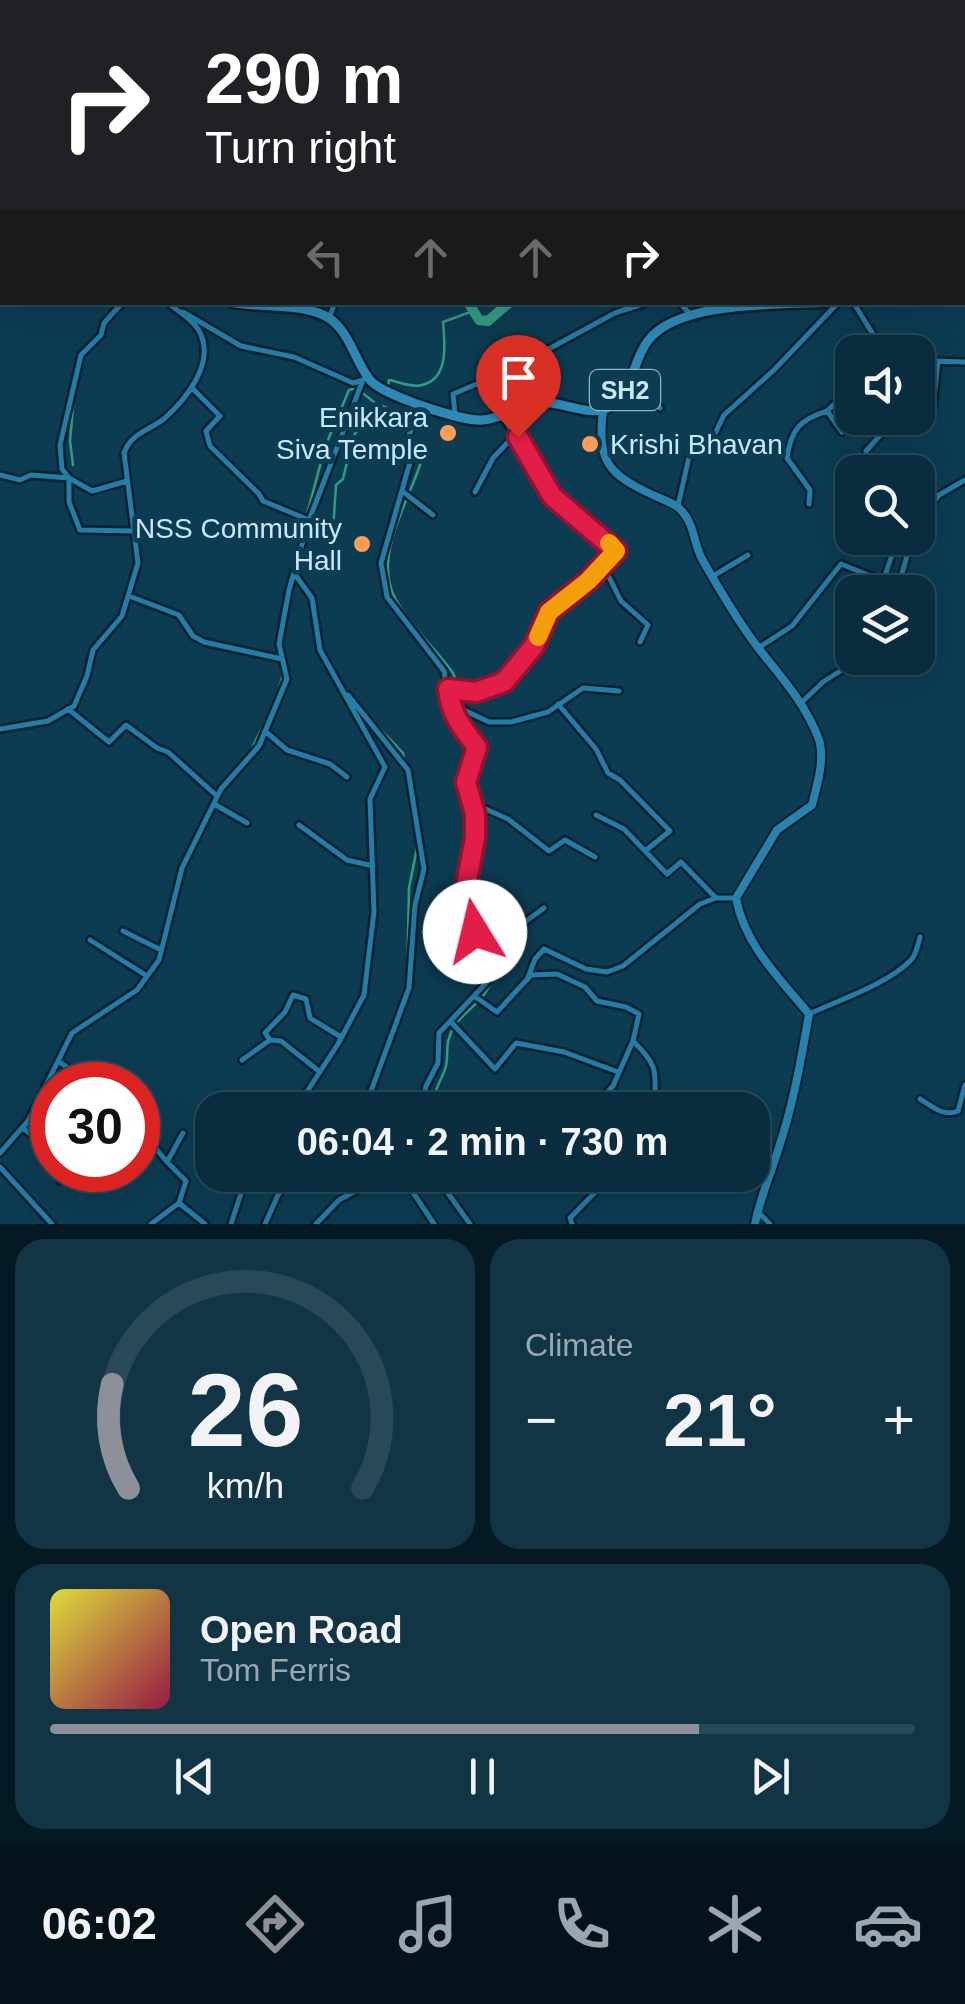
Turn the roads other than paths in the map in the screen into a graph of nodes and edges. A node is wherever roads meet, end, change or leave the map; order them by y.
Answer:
1 (119, 305) edge
2 (171, 305) edge
3 (172, 305) edge
4 (257, 305) edge
5 (334, 305) edge
6 (640, 305) edge
7 (682, 305) edge
8 (789, 305) edge
9 (834, 305) edge
10 (855, 305) edge
11 (691, 315) junction
12 (329, 319) junction
13 (873, 335) edge
14 (938, 361) junction
15 (935, 362) edge
16 (965, 362) edge
17 (634, 374) junction
18 (362, 384) junction
19 (193, 388) junction
20 (935, 389) edge
21 (835, 403) edge
22 (422, 404) junction
23 (660, 408) dead end
24 (603, 410) junction
25 (827, 411) junction
26 (454, 414) junction
27 (502, 415) junction
28 (835, 422) edge
29 (511, 430) junction
30 (880, 435) edge
31 (866, 451) dead end
32 (0, 474) edge
33 (69, 478) junction
34 (965, 480) edge
35 (127, 481) junction
36 (475, 492) dead end
37 (406, 495) junction
38 (935, 500) edge
39 (808, 504) dead end
40 (678, 506) junction
41 (433, 515) dead end
42 (309, 520) junction
43 (134, 531) junction
44 (748, 555) dead end
45 (892, 555) edge
46 (603, 565) junction
47 (295, 570) junction
48 (714, 576) junction
49 (130, 596) junction
50 (640, 642) dead end
51 (758, 648) junction
52 (282, 659) junction
53 (835, 674) edge
54 (339, 686) junction
55 (453, 690) junction
56 (619, 691) dead end
57 (449, 704) junction
58 (558, 704) junction
59 (800, 704) junction
60 (68, 709) junction
61 (0, 729) edge
62 (265, 731) junction
63 (347, 777) dead end
64 (218, 796) junction
65 (472, 802) junction
66 (214, 804) junction
67 (596, 815) dead end
68 (247, 823) dead end
69 (299, 825) dead end
70 (645, 851) junction
71 (595, 857) dead end
72 (373, 866) junction
73 (716, 898) junction
74 (736, 898) junction
75 (544, 908) dead end
76 (123, 932) dead end
77 (920, 938) dead end
78 (90, 940) dead end
79 (161, 950) junction
80 (480, 955) junction
81 (147, 976) junction
82 (527, 980) junction
83 (477, 999) junction
84 (810, 1014) junction
85 (450, 1020) junction
86 (342, 1038) junction
87 (270, 1040) junction
88 (633, 1041) junction
89 (242, 1060) dead end
90 (58, 1062) edge
91 (320, 1072) junction
92 (618, 1072) junction
93 (965, 1086) edge
94 (307, 1092) edge
95 (371, 1092) edge
96 (425, 1092) edge
97 (608, 1092) edge
98 (656, 1092) edge
99 (920, 1099) dead end
100 (30, 1113) edge
101 (22, 1128) junction
102 (183, 1133) dead end
103 (30, 1134) edge
104 (0, 1153) edge
105 (160, 1154) edge
106 (167, 1162) junction
107 (0, 1167) edge
108 (242, 1192) edge
109 (280, 1192) edge
110 (354, 1192) edge
111 (413, 1192) edge
112 (446, 1192) edge
113 (595, 1192) edge
114 (179, 1203) junction
115 (758, 1211) junction
116 (52, 1224) edge
117 (151, 1224) edge
118 (205, 1224) edge
119 (231, 1224) edge
120 (265, 1224) edge
121 (316, 1224) edge
122 (434, 1224) edge
123 (470, 1224) edge
124 (572, 1224) edge
125 (755, 1224) edge
126 (770, 1224) edge

1 - 33 street
2 - 19 street
3 - 18 street
4 - 12 main road
5 - 12 street
6 - 26 street
7 - 11 street
8 - 11 main road, SH2
9 - 40 street
10 - 13 street
11 - 17 main road, SH2
12 - 18 main road, SH2
14 - 15 street
14 - 16 street
14 - 20 street
17 - 23 street
17 - 24 main road, SH2
18 - 22 main road, SH2
18 - 42 street
19 - 35 street
19 - 42 street
21 - 25 street
22 - 26 main road, SH2
22 - 37 street
24 - 27 main road, SH2
24 - 40 street
25 - 28 street
25 - 39 street
26 - 27 main road, SH2
27 - 29 street
29 - 36 street
29 - 46 street
30 - 31 street
32 - 33 street
33 - 35 street
33 - 43 street
34 - 38 street
35 - 43 street
37 - 41 street
37 - 55 street
40 - 48 street
42 - 47 street
43 - 49 street
44 - 48 street
45 - 51 street
46 - 50 street
46 - 55 street
47 - 52 street
47 - 54 street
48 - 51 street
49 - 52 street
49 - 60 street
51 - 59 street
52 - 62 street
53 - 59 street
54 - 72 street
54 - 95 street
55 - 57 street
56 - 58 street
57 - 58 street
57 - 65 street
58 - 70 street
59 - 74 street
60 - 61 street
60 - 64 street
62 - 63 street
62 - 64 street
64 - 66 street
65 - 71 street
65 - 80 street
66 - 68 street
66 - 79 street
67 - 70 street
69 - 72 street
70 - 73 street
72 - 86 street
73 - 74 street
73 - 82 street
74 - 84 street
75 - 80 street
76 - 79 street
77 - 84 street
78 - 81 street
79 - 81 street
80 - 83 street
81 - 90 street
82 - 83 street
82 - 88 street
83 - 85 street
84 - 115 street
85 - 92 street
85 - 96 street
86 - 87 street
86 - 91 street
87 - 89 street
87 - 91 street
88 - 92 street
88 - 98 street
91 - 94 street
92 - 97 street
93 - 99 street
100 - 101 street
101 - 103 street
101 - 104 street
102 - 106 street
105 - 106 street
106 - 114 street
107 - 116 street
108 - 119 street
109 - 120 street
110 - 121 street
111 - 122 street
112 - 123 street
113 - 124 street
114 - 117 street
114 - 118 street
115 - 125 street
115 - 126 street

